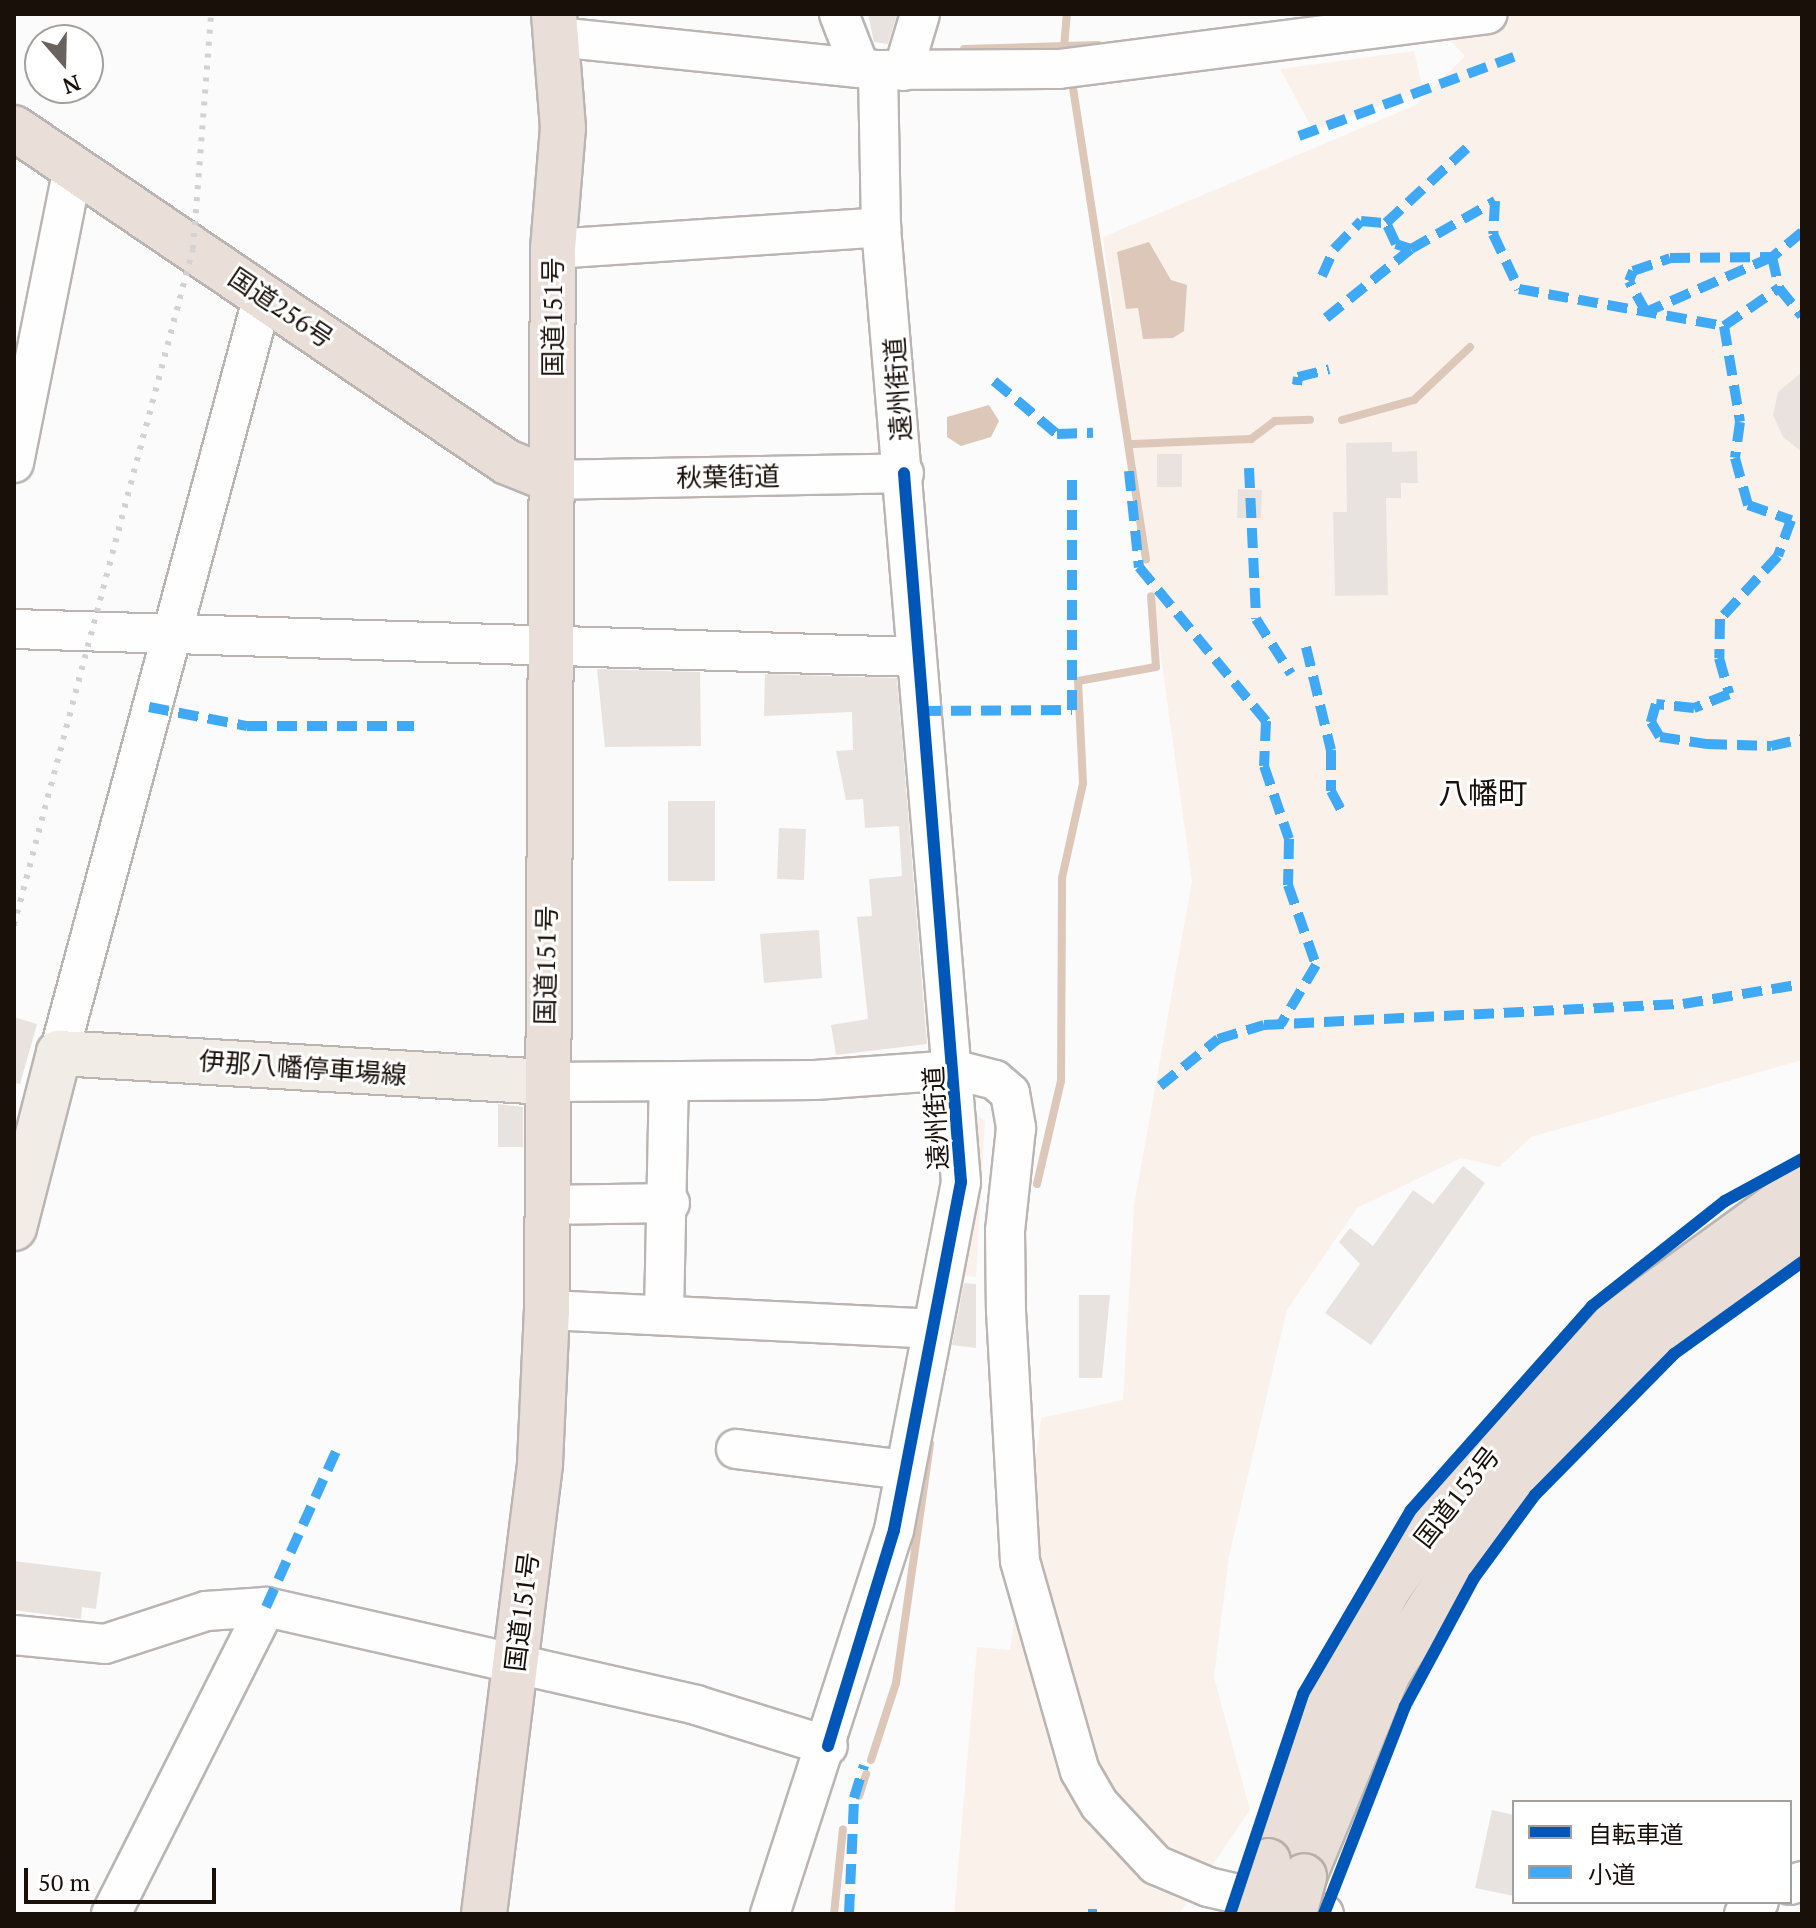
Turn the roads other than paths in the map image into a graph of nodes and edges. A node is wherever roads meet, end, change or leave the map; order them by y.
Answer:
1 (839, 14) edge
2 (920, 14) edge
3 (1461, 16) edge
4 (556, 26) edge
5 (880, 70) junction
6 (14, 128) edge
7 (73, 167) junction
8 (881, 227) junction
9 (553, 249) junction
10 (263, 296) junction
11 (14, 463) edge
12 (904, 473) junction
13 (552, 480) junction
14 (14, 629) edge
15 (167, 638) junction
16 (550, 648) junction
17 (916, 657) junction
18 (59, 1053) junction
19 (956, 1070) junction
20 (546, 1082) junction
21 (669, 1082) junction
22 (1802, 1187) edge
23 (670, 1203) junction
24 (546, 1205) junction
25 (14, 1228) edge
26 (1802, 1233) edge
27 (547, 1310) junction
28 (664, 1314) junction
29 (929, 1329) junction
30 (736, 1449) dead end
31 (905, 1470) junction
32 (266, 1607) junction
33 (14, 1635) edge
34 (515, 1662) junction
35 (828, 1746) junction
36 (1289, 1884) edge
37 (111, 1914) edge
38 (484, 1914) edge
39 (770, 1914) edge
40 (1253, 1914) edge
41 (1324, 1914) edge

1 - 5 street, 遠州街道
2 - 5 street, 遠州街道
3 - 5 street
4 - 5 street
4 - 9 highway, 国道151号
5 - 8 street, 遠州街道
6 - 7 highway, 国道256号
7 - 10 highway, 国道256号
7 - 11 street
8 - 9 street
8 - 12 street, 遠州街道
9 - 13 highway, 国道151号
10 - 13 highway, 国道256号
10 - 15 street
12 - 13 street, 秋葉街道
12 - 17 street, 遠州街道
13 - 16 highway, 国道151号
14 - 15 street
15 - 16 street
15 - 18 street
16 - 17 street
16 - 20 highway, 国道151号
17 - 19 street, 遠州街道
18 - 20 main road, 伊那八幡停車場線
18 - 25 main road
19 - 21 street
19 - 29 street, 遠州街道
19 - 41 street
20 - 21 street
20 - 24 highway, 国道151号
21 - 23 street
22 - 36 highway, 国道153号
23 - 24 street
23 - 28 street
24 - 27 highway, 国道151号
26 - 36 highway, 国道153号
27 - 28 street
27 - 34 highway, 国道151号
28 - 29 street
29 - 31 street, 遠州街道
30 - 31 street
31 - 35 street, 遠州街道
32 - 33 street
32 - 34 street
32 - 37 street
34 - 35 street
34 - 38 highway, 国道151号
35 - 39 street, 遠州街道
36 - 40 highway, 国道153号, bridge

